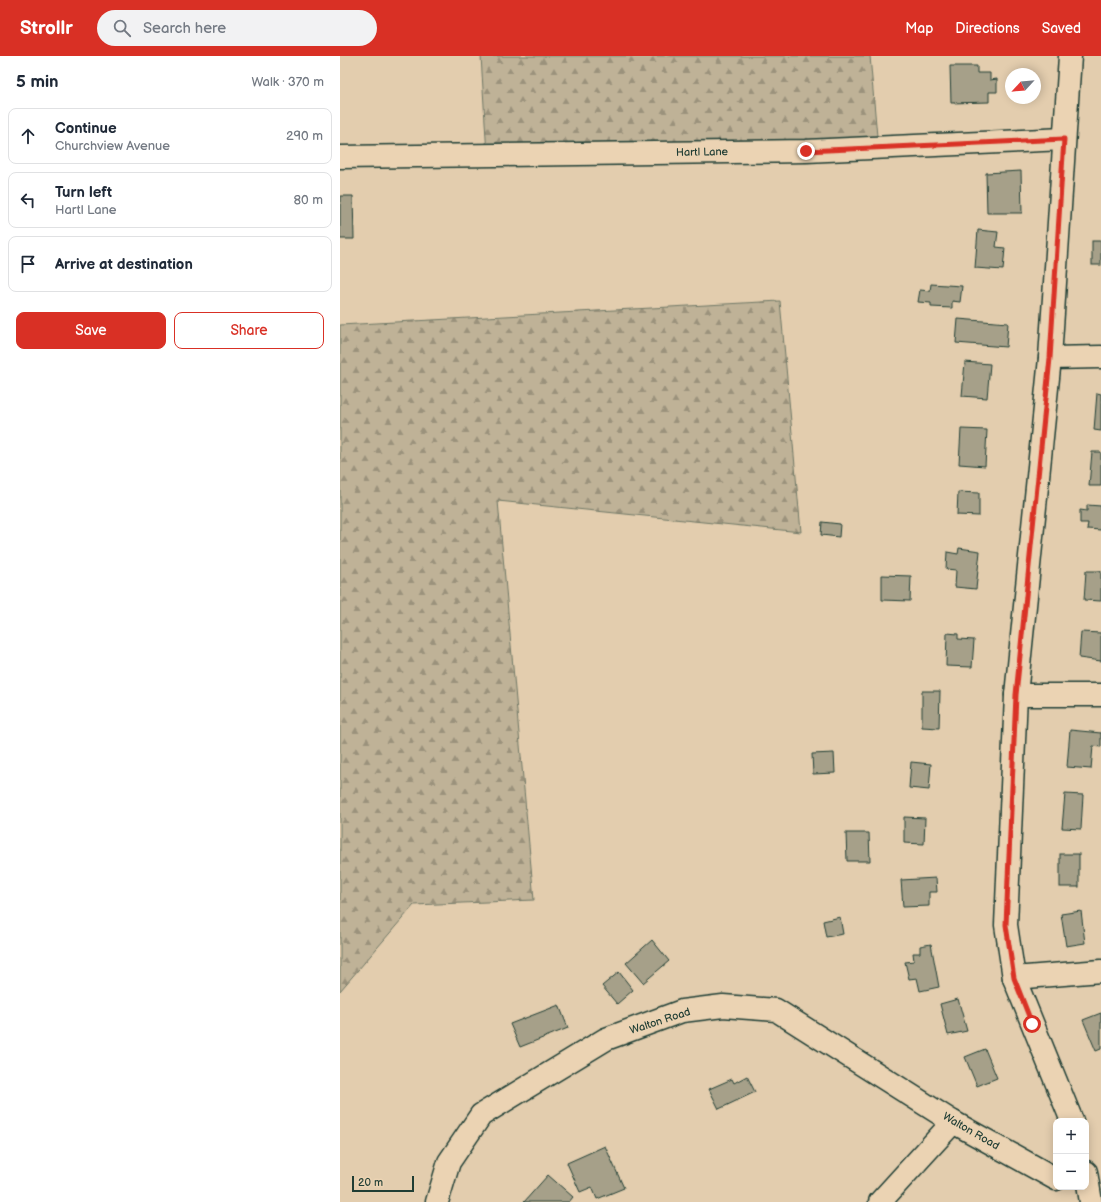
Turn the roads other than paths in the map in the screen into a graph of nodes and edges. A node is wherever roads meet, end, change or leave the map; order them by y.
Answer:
1 (1070, 56) edge
2 (1064, 139) junction
3 (340, 157) edge
4 (1101, 357) edge
5 (1050, 358) junction
6 (1016, 695) junction
7 (1101, 695) edge
8 (1101, 971) edge
9 (1014, 978) junction
10 (1071, 1118) edge
11 (953, 1122) junction
12 (1053, 1177) edge
13 (1089, 1189) edge
14 (1075, 1190) edge
15 (1091, 1200) edge
16 (437, 1202) edge
17 (880, 1202) edge

1 - 2 street
2 - 3 street, Hartl Lane
2 - 5 street
4 - 5 street
5 - 6 street
6 - 7 street
6 - 9 street
8 - 9 street
9 - 10 street
11 - 12 street, Walton Road
11 - 16 street, Walton Road
11 - 17 street
13 - 15 street
14 - 15 street

